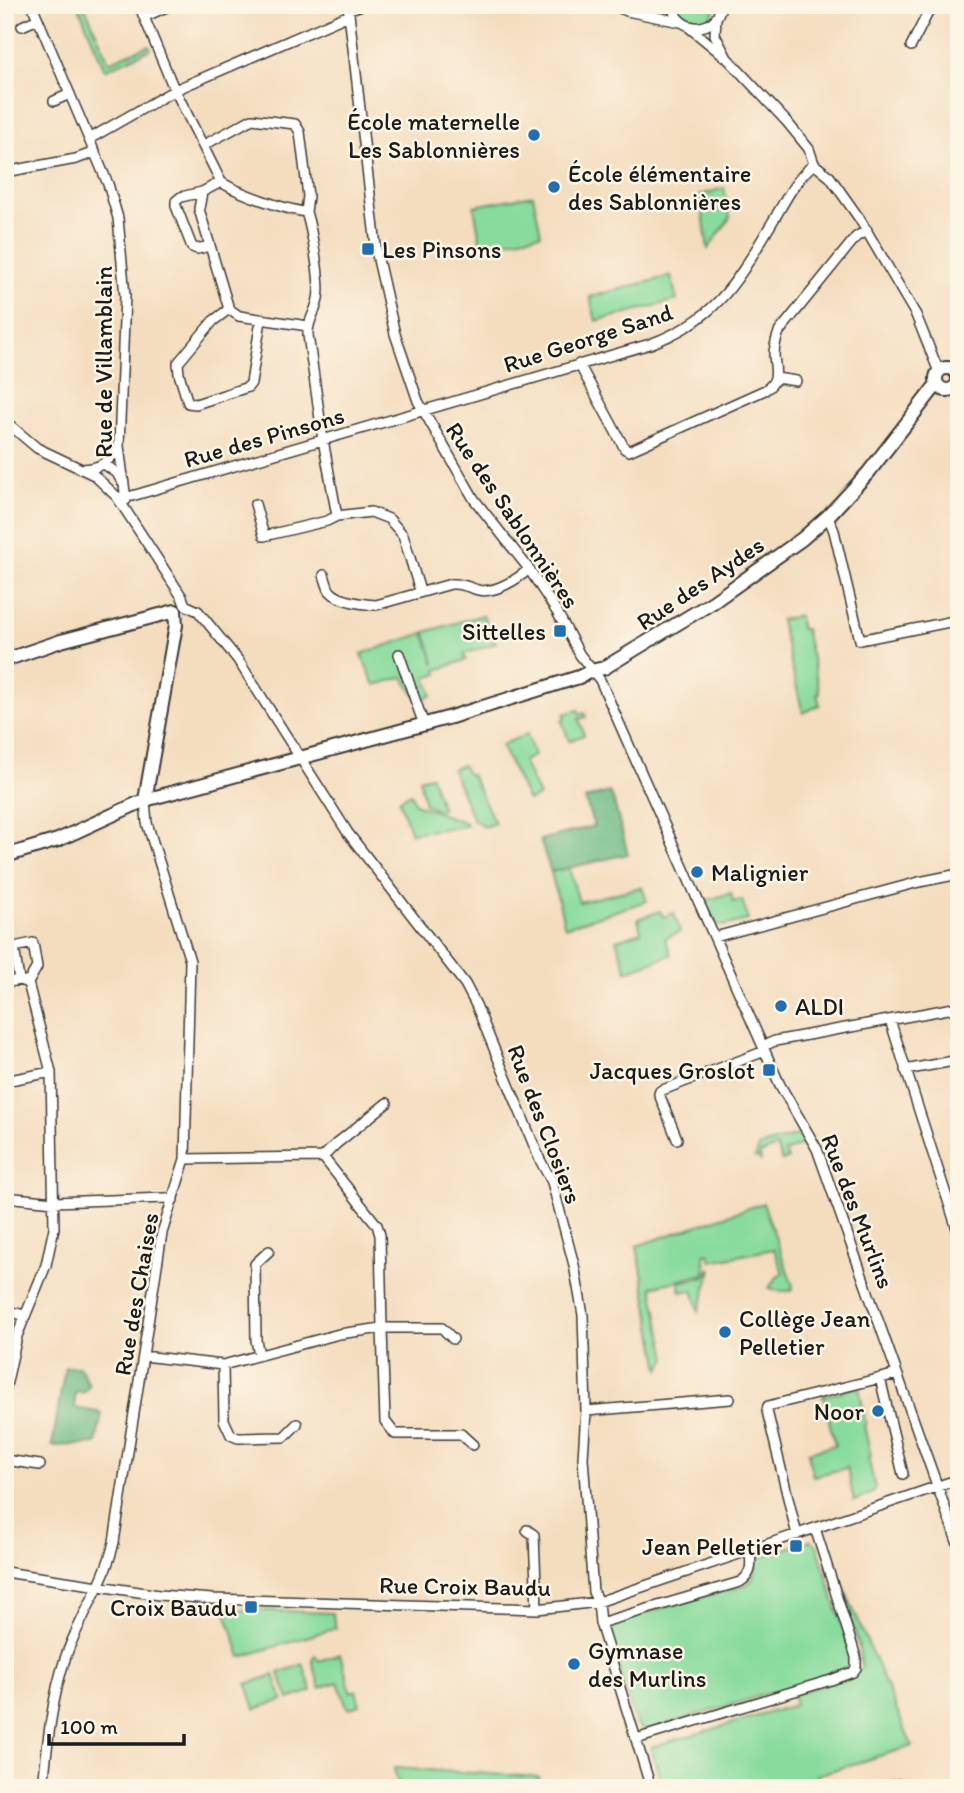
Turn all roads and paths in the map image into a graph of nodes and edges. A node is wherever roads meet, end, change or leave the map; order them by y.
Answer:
1 (32, 5) edge
2 (139, 5) edge
3 (171, 5) edge
4 (363, 5) edge
5 (612, 5) edge
6 (661, 5) edge
7 (672, 5) edge
8 (721, 5) edge
9 (932, 5) edge
10 (349, 10) edge
11 (643, 13) junction
12 (144, 17) junction
13 (716, 18) junction
14 (37, 19) junction
15 (680, 22) junction
16 (22, 26) dead end
17 (690, 28) junction
18 (911, 46) dead end
19 (727, 58) junction
20 (175, 90) junction
21 (70, 94) junction
22 (54, 101) dead end
23 (89, 139) junction
24 (204, 145) junction
25 (94, 152) junction
26 (814, 164) junction
27 (5, 172) edge
28 (221, 182) junction
29 (202, 192) junction
30 (306, 212) junction
31 (867, 230) junction
32 (210, 246) junction
33 (229, 309) junction
34 (261, 320) junction
35 (308, 326) junction
36 (579, 364) junction
37 (957, 370) edge
38 (776, 378) junction
39 (938, 378) junction
40 (796, 381) dead end
41 (957, 388) edge
42 (421, 410) junction
43 (5, 421) edge
44 (323, 440) junction
45 (119, 446) junction
46 (104, 464) junction
47 (75, 468) junction
48 (123, 484) junction
49 (121, 496) junction
50 (255, 504) dead end
51 (337, 516) junction
52 (828, 516) junction
53 (529, 569) junction
54 (324, 575) dead end
55 (421, 591) junction
56 (180, 608) junction
57 (959, 620) edge
58 (399, 654) dead end
59 (5, 660) edge
60 (591, 671) junction
61 (424, 725) junction
62 (300, 759) junction
63 (145, 800) junction
64 (5, 856) edge
65 (959, 874) edge
66 (715, 937) junction
67 (5, 983) edge
68 (959, 1007) edge
69 (890, 1020) junction
70 (764, 1049) junction
71 (959, 1060) edge
72 (905, 1070) junction
73 (51, 1072) junction
74 (5, 1081) edge
75 (387, 1103) dead end
76 (677, 1139) dead end
77 (323, 1157) junction
78 (185, 1159) junction
79 (5, 1197) edge
80 (173, 1200) junction
81 (54, 1202) junction
82 (959, 1235) edge
83 (269, 1251) dead end
84 (5, 1311) edge
85 (25, 1315) junction
86 (382, 1328) junction
87 (453, 1339) dead end
88 (259, 1355) junction
89 (143, 1356) junction
90 (223, 1365) junction
91 (897, 1374) junction
92 (880, 1378) junction
93 (5, 1391) edge
94 (730, 1399) dead end
95 (586, 1411) junction
96 (296, 1424) dead end
97 (473, 1445) dead end
98 (5, 1460) edge
99 (40, 1465) dead end
100 (903, 1474) dead end
101 (959, 1479) edge
102 (936, 1486) junction
103 (815, 1528) junction
104 (527, 1530) dead end
105 (797, 1535) junction
106 (959, 1547) edge
107 (750, 1550) junction
108 (5, 1572) edge
109 (100, 1586) junction
110 (598, 1602) junction
111 (537, 1609) junction
112 (600, 1623) junction
113 (636, 1739) junction
114 (43, 1788) edge
115 (651, 1788) edge
116 (883, 1788) edge
117 (904, 1788) edge

1 - 14 street, Rue de Villamblain
2 - 12 street
3 - 12 street
4 - 10 street
5 - 11 street
6 - 11 street
7 - 15 street
8 - 13 street
9 - 18 street
10 - 20 street
10 - 42 street, Rue des Sablonnières
11 - 15 street
12 - 20 street
13 - 17 street
13 - 19 street
14 - 16 street
14 - 21 street, Rue de Villamblain
15 - 17 street
17 - 19 street
19 - 26 street
20 - 23 street
20 - 24 street
21 - 22 street
21 - 23 street, Rue de Villamblain
23 - 25 street, Rue de Villamblain
24 - 28 street
24 - 30 street
25 - 27 street
25 - 45 street, Rue de Villamblain
26 - 31 street
26 - 36 street, Rue George Sand
28 - 29 street
28 - 30 street
29 - 32 street
29 - 32 street
30 - 35 street
31 - 38 street
31 - 39 street
32 - 33 street
33 - 34 street
33 - 34 street
34 - 35 street
35 - 44 street
36 - 38 street
36 - 42 street, Rue George Sand
37 - 39 street
37 - 41 street
38 - 40 street
39 - 41 street
39 - 52 street, Rue des Aydes
42 - 44 street, Rue des Pinsons
42 - 53 street, Rue des Sablonnières
43 - 47 street
44 - 49 street, Rue des Pinsons
44 - 51 street
45 - 46 street
45 - 48 street, Rue de Villamblain
46 - 47 street
46 - 48 street
47 - 49 street
48 - 49 street, Rue de Villamblain
49 - 56 street, Rue de Villamblain
50 - 51 street
51 - 55 street
52 - 57 street
52 - 60 street, Rue des Aydes
53 - 55 street
53 - 60 street, Rue des Sablonnières
54 - 55 street
56 - 59 street
56 - 62 street, Rue des Closiers
56 - 63 street
58 - 61 street
60 - 61 street, Rue des Aydes
60 - 66 street, Rue des Murlins
61 - 62 street, Rue des Aydes
62 - 63 street, Rue des Aydes
62 - 95 street, Rue des Closiers
63 - 64 street, Rue des Aydes
63 - 78 street, Rue des Chaises
65 - 66 street
66 - 70 street, Rue des Murlins
67 - 73 street
68 - 69 street
69 - 70 street
69 - 72 street
70 - 76 street
70 - 91 street, Rue des Murlins
71 - 72 street
72 - 82 street
73 - 74 street
73 - 81 street
75 - 77 street
77 - 78 street
77 - 86 street
78 - 80 street, Rue des Chaises
79 - 81 street
80 - 81 street
80 - 89 street, Rue des Chaises
81 - 85 street
83 - 88 street
84 - 85 street
85 - 93 street
86 - 87 street
86 - 88 street
86 - 97 street
88 - 90 street
89 - 90 street
89 - 109 street, Rue des Chaises
90 - 96 street
91 - 92 street
91 - 102 street, Rue des Murlins
92 - 100 street
92 - 105 street
94 - 95 street
95 - 110 street, Rue des Closiers
98 - 99 street
101 - 102 street, Rue Croix Baudu
102 - 103 street, Rue Croix Baudu
102 - 106 street, Rue des Murlins
103 - 105 street, Rue Croix Baudu
103 - 113 street
104 - 111 street
105 - 107 street, Rue Croix Baudu
107 - 110 street, Rue Croix Baudu
107 - 112 street
108 - 109 street, Rue Croix Baudu
109 - 111 street, Rue Croix Baudu
109 - 114 street, Rue des Chaises
110 - 111 street, Rue Croix Baudu
110 - 112 street, Rue des Closiers
112 - 113 street, Rue des Closiers
113 - 115 street, Rue des Closiers
116 - 117 street

